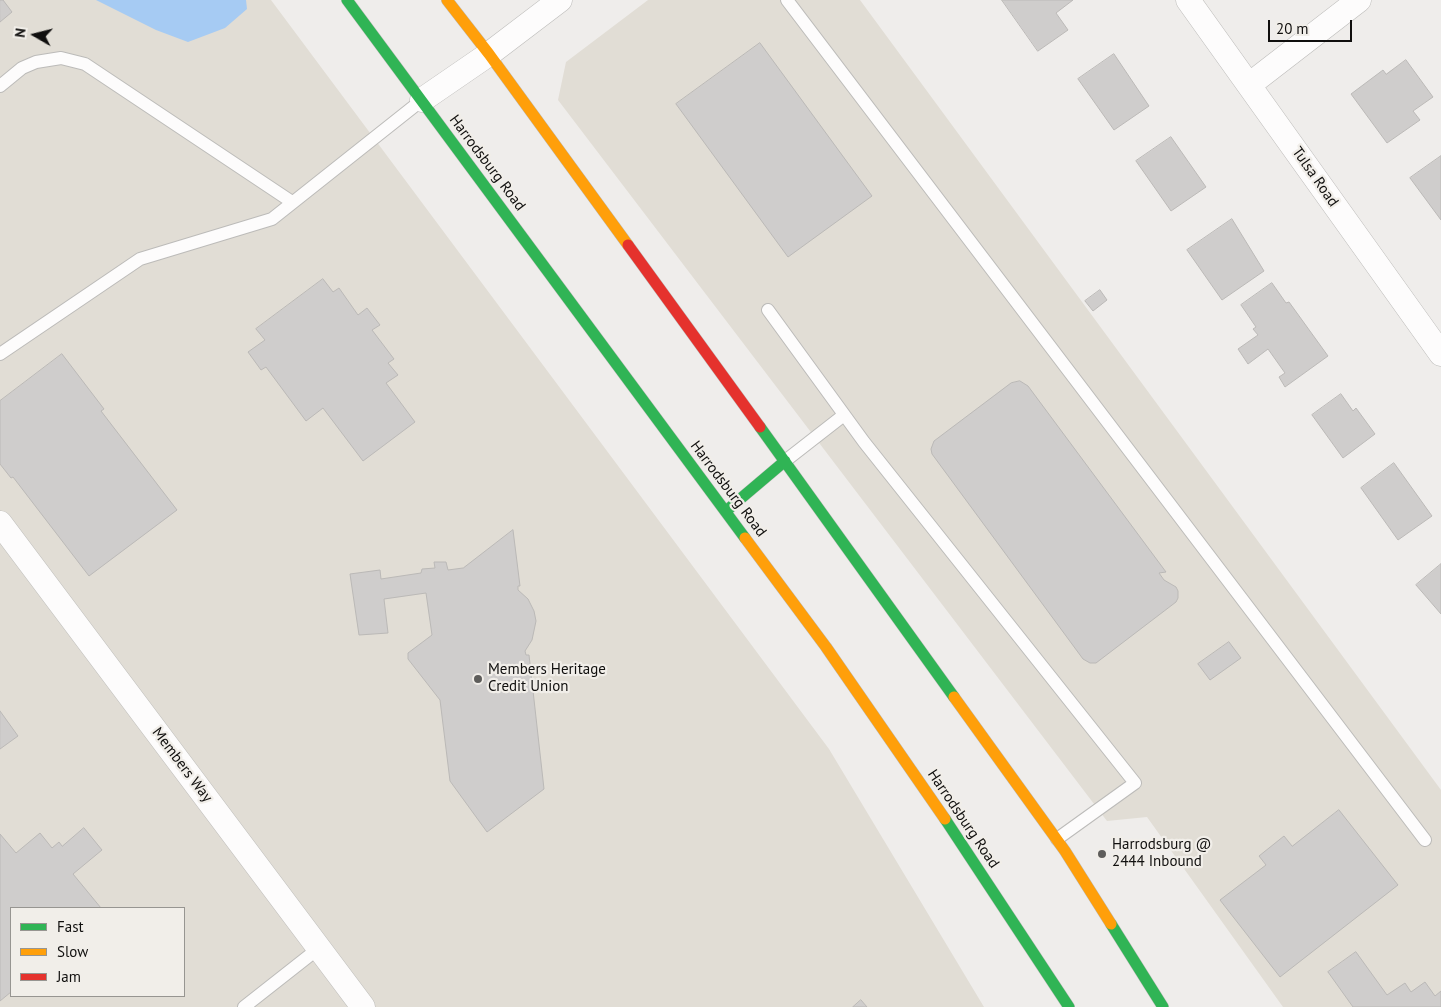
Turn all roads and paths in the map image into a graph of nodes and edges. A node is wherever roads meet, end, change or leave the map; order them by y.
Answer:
1 (347, 0) edge
2 (447, 0) edge
3 (560, 0) edge
4 (787, 0) edge
5 (1188, 0) edge
6 (1359, 0) edge
7 (489, 54) junction
8 (1249, 85) junction
9 (0, 86) edge
10 (422, 100) junction
11 (292, 202) junction
12 (768, 310) dead end
13 (0, 354) edge
14 (1441, 354) edge
15 (844, 415) junction
16 (785, 461) junction
17 (726, 511) junction
18 (0, 523) edge
19 (1057, 839) junction
20 (1425, 840) dead end
21 (319, 948) junction
22 (244, 1007) edge
23 (363, 1007) edge
24 (1070, 1007) edge
25 (1163, 1007) edge

1 - 10 main road, Harrodsburg Road
2 - 7 main road
3 - 7 street
4 - 20 lane
5 - 8 street, Tulsa Road
6 - 8 street
7 - 10 street
7 - 16 main road
8 - 14 street, Tulsa Road
9 - 11 lane
10 - 11 lane
10 - 17 main road, Harrodsburg Road
11 - 13 lane
12 - 15 lane
15 - 16 lane
15 - 19 lane
16 - 17 main road
16 - 19 main road
17 - 24 main road, Harrodsburg Road
18 - 21 street, Members Way
19 - 25 main road
21 - 22 lane
21 - 23 street, Members Way

